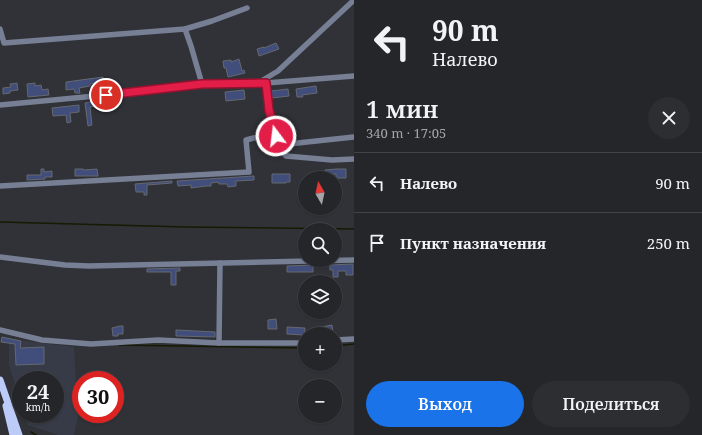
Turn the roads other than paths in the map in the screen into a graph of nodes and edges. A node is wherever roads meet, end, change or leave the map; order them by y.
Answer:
1 (354, 0) edge
2 (247, 8) dead end
3 (0, 29) edge
4 (185, 29) junction
5 (354, 76) edge
6 (258, 83) junction
7 (266, 83) junction
8 (202, 84) junction
9 (0, 105) edge
10 (273, 127) junction
11 (353, 138) edge
12 (279, 145) junction
13 (354, 160) edge
14 (0, 186) edge
15 (0, 257) edge
16 (354, 260) edge
17 (220, 263) junction
18 (0, 330) edge
19 (354, 339) edge
20 (342, 340) edge
21 (219, 343) junction
22 (298, 343) edge
23 (0, 380) edge
24 (13, 435) edge
25 (20, 435) edge

1 - 6 street
2 - 4 street
3 - 4 street
4 - 8 street
5 - 7 street
6 - 7 street
6 - 8 street
7 - 10 street
8 - 9 street
10 - 12 street
10 - 14 street
11 - 12 street
12 - 13 street
15 - 17 street
16 - 17 street
17 - 21 street
18 - 21 street
19 - 20 street
21 - 22 street
23 - 24 main road
23 - 25 main road

